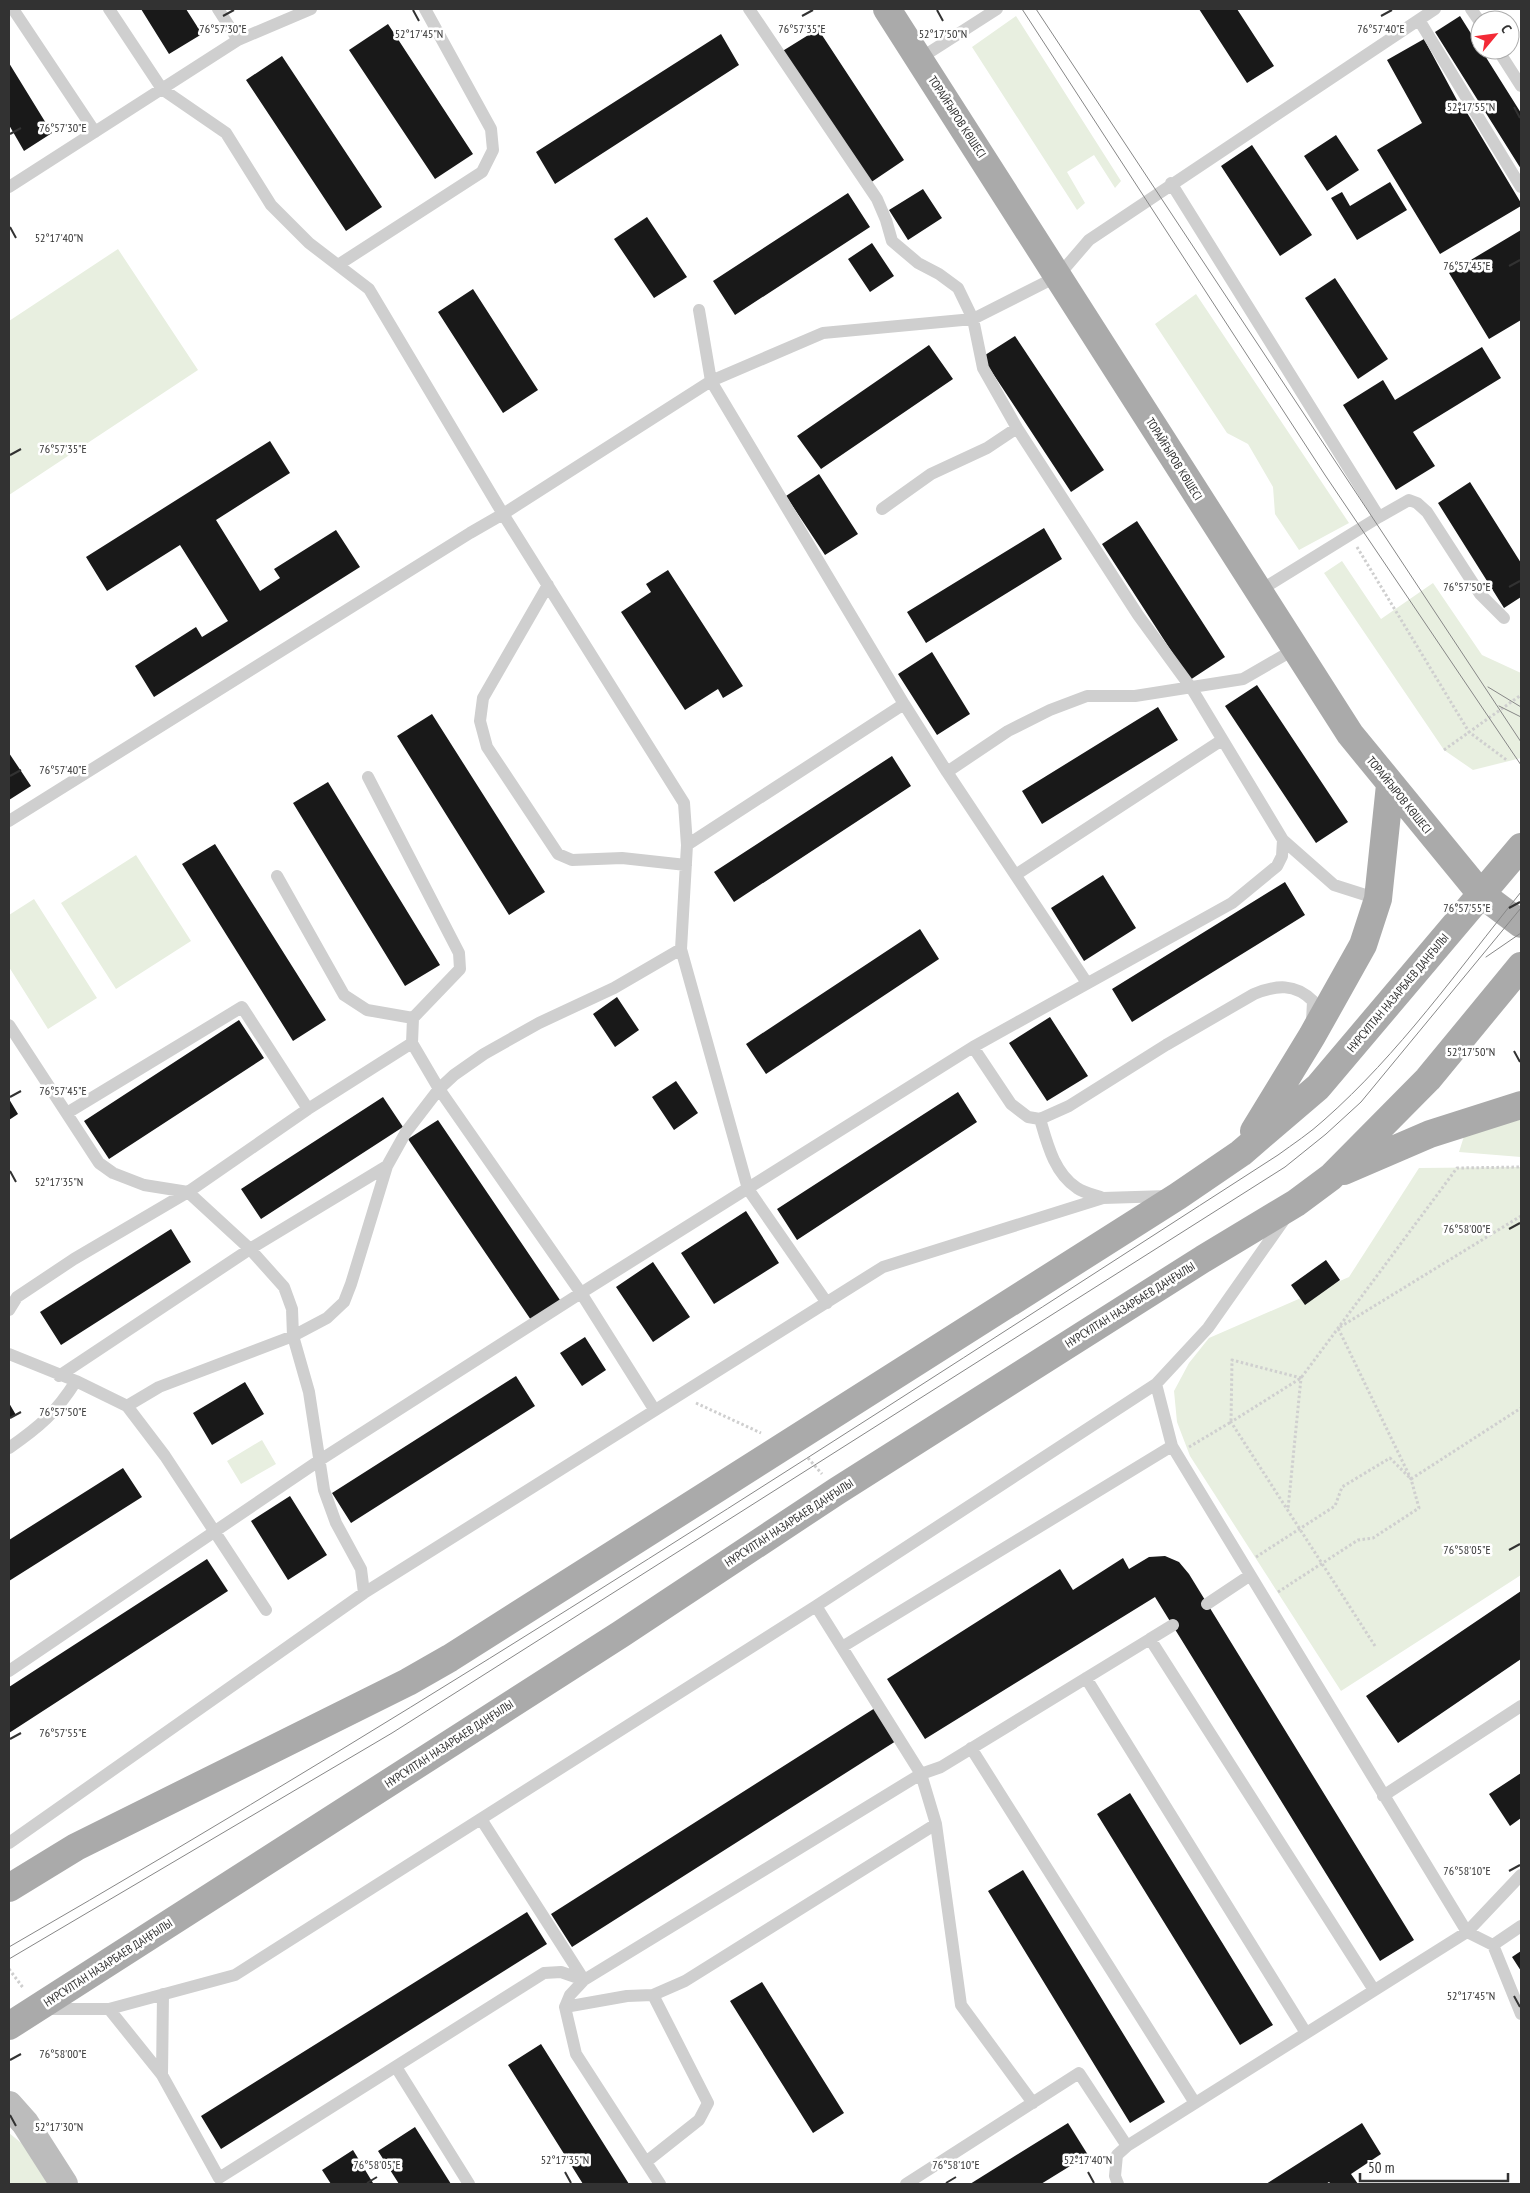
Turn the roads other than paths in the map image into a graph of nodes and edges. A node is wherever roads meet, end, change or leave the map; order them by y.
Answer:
1 (13, 9) edge
2 (109, 9) edge
3 (218, 9) edge
4 (311, 9) edge
5 (425, 9) edge
6 (749, 9) edge
7 (887, 9) edge
8 (997, 9) edge
9 (1435, 9) edge
10 (1419, 20) junction
11 (238, 40) junction
12 (919, 58) junction
13 (1504, 60) edge
14 (1521, 86) edge
15 (162, 89) junction
16 (95, 132) junction
17 (1171, 183) junction
18 (9, 187) edge
19 (1521, 187) edge
20 (338, 265) junction
21 (1058, 276) junction
22 (699, 310) dead end
23 (973, 319) junction
24 (710, 381) junction
25 (1016, 428) junction
26 (882, 509) dead end
27 (504, 514) junction
28 (1379, 517) junction
29 (548, 585) junction
30 (1259, 591) junction
31 (1504, 618) dead end
32 (1295, 649) junction
33 (1192, 689) junction
34 (904, 704) junction
35 (1222, 740) junction
36 (948, 772) junction
37 (368, 777) dead end
38 (1390, 785) junction
39 (9, 821) edge
40 (1284, 840) junction
41 (686, 844) junction
42 (1521, 847) edge
43 (686, 865) junction
44 (1017, 874) junction
45 (277, 876) dead end
46 (1481, 894) junction
47 (1378, 899) junction
48 (1521, 924) edge
49 (681, 949) junction
50 (1521, 966) edge
51 (1087, 983) junction
52 (413, 1018) junction
53 (9, 1026) edge
54 (1312, 1036) junction
55 (412, 1043) junction
56 (974, 1047) junction
57 (439, 1090) junction
58 (1521, 1105) edge
59 (308, 1109) junction
60 (67, 1113) junction
61 (1040, 1119) junction
62 (1241, 1153) junction
63 (387, 1166) junction
64 (1332, 1177) junction
65 (748, 1189) junction
66 (188, 1192) junction
67 (1178, 1196) junction
68 (1103, 1198) junction
69 (1296, 1203) junction
70 (250, 1249) junction
71 (582, 1293) junction
72 (827, 1303) junction
73 (9, 1310) edge
74 (294, 1336) junction
75 (9, 1354) edge
76 (59, 1376) junction
77 (76, 1381) junction
78 (1156, 1384) junction
79 (128, 1406) junction
80 (654, 1409) junction
81 (1172, 1446) junction
82 (9, 1448) edge
83 (320, 1460) junction
84 (214, 1530) junction
85 (1249, 1576) junction
86 (364, 1592) junction
87 (1207, 1604) dead end
88 (816, 1606) junction
89 (266, 1610) dead end
90 (1173, 1625) dead end
91 (1150, 1640) junction
92 (842, 1647) junction
93 (9, 1671) edge
94 (1086, 1678) junction
95 (1521, 1706) edge
96 (971, 1748) junction
97 (921, 1774) junction
98 (1383, 1796) junction
99 (481, 1819) junction
100 (936, 1824) junction
101 (9, 1843) edge
102 (1521, 1875) edge
103 (9, 1888) edge
104 (1521, 1926) edge
105 (1467, 1932) junction
106 (1493, 1945) junction
107 (584, 1980) junction
108 (1374, 1990) junction
109 (163, 1994) junction
110 (652, 1996) junction
111 (30, 2000) junction
112 (565, 2007) junction
113 (109, 2009) junction
114 (1521, 2014) edge
115 (9, 2026) edge
116 (1306, 2033) junction
117 (396, 2067) junction
118 (162, 2075) junction
119 (1033, 2103) junction
120 (1195, 2103) junction
121 (9, 2105) edge
122 (1127, 2146) junction
123 (646, 2162) junction
124 (221, 2181) edge
125 (64, 2184) edge
126 (469, 2184) edge
127 (660, 2184) edge
128 (906, 2184) edge
129 (1118, 2184) edge

1 - 16 lane
2 - 15 lane
3 - 11 lane
4 - 11 lane
5 - 20 lane
6 - 23 lane
7 - 12 main road, ТОРАЙҒЫРОВ КӨШЕСІ
8 - 12 lane
9 - 10 lane
10 - 17 lane
10 - 19 lane
11 - 15 lane
12 - 21 main road, ТОРАЙҒЫРОВ КӨШЕСІ
13 - 14 lane
15 - 16 lane
15 - 20 lane
16 - 18 lane
17 - 21 lane
17 - 28 lane
20 - 27 lane
21 - 23 lane
21 - 30 main road, ТОРАЙҒЫРОВ КӨШЕСІ
22 - 24 lane
23 - 24 lane
23 - 25 lane
24 - 27 lane
24 - 34 lane
25 - 26 lane
25 - 33 lane
27 - 29 lane
27 - 39 lane
28 - 30 lane
28 - 31 lane
29 - 41 lane
29 - 43 lane
30 - 32 main road, ТОРАЙҒЫРОВ КӨШЕСІ
32 - 33 lane
32 - 38 main road, ТОРАЙҒЫРОВ КӨШЕСІ
33 - 35 lane
33 - 36 lane
34 - 36 lane
34 - 41 lane
35 - 40 lane
35 - 44 lane
36 - 44 lane
37 - 52 lane
38 - 46 main road, ТОРАЙҒЫРОВ КӨШЕСІ
38 - 47 main road
40 - 47 lane
40 - 51 lane
41 - 43 lane
42 - 46 main road, НҰРСҰЛТАН НАЗАРБАЕВ ДАҢҒЫЛЫ
43 - 49 lane
44 - 51 lane
45 - 52 lane
46 - 48 main road, ТОРАЙҒЫРОВ КӨШЕСІ
46 - 62 main road, НҰРСҰЛТАН НАЗАРБАЕВ ДАҢҒЫЛЫ
47 - 54 main road
49 - 57 lane
49 - 65 lane
50 - 64 main road, НҰРСҰЛТАН НАЗАРБАЕВ ДАҢҒЫЛЫ
51 - 56 lane
52 - 55 lane
53 - 60 lane
54 - 61 lane
54 - 62 main road
55 - 57 lane
55 - 59 lane
56 - 61 lane
56 - 65 lane
57 - 63 lane
57 - 71 lane
58 - 64 main road
59 - 60 lane
59 - 66 lane
60 - 66 lane
61 - 68 lane
62 - 67 main road, НҰРСҰЛТАН НАЗАРБАЕВ ДАҢҒЫЛЫ
63 - 70 lane
63 - 74 lane
64 - 69 main road, НҰРСҰЛТАН НАЗАРБАЕВ ДАҢҒЫЛЫ
65 - 71 lane
65 - 72 lane
66 - 70 lane
66 - 73 lane
67 - 68 lane
67 - 103 main road, НҰРСҰЛТАН НАЗАРБАЕВ ДАҢҒЫЛЫ
68 - 72 lane
69 - 78 lane
69 - 111 main road, НҰРСҰЛТАН НАЗАРБАЕВ ДАҢҒЫЛЫ
70 - 74 lane
70 - 76 lane
71 - 80 lane
71 - 83 lane
72 - 80 lane
74 - 79 lane
74 - 83 lane
75 - 76 lane
76 - 77 lane
77 - 79 lane
77 - 82 lane
78 - 81 lane
78 - 88 lane
79 - 84 lane
80 - 86 lane
81 - 85 lane
81 - 92 lane
83 - 84 lane
83 - 86 lane
84 - 89 lane
84 - 93 lane
85 - 87 lane
85 - 98 lane
86 - 101 lane
88 - 92 lane
88 - 99 lane
90 - 91 lane
91 - 94 lane
91 - 108 lane
92 - 97 lane
94 - 96 lane
94 - 116 lane
95 - 98 lane
96 - 97 lane
96 - 120 lane
97 - 100 lane
97 - 107 lane
98 - 105 lane
99 - 107 lane
99 - 109 lane
100 - 110 lane
100 - 119 lane
102 - 105 lane
104 - 106 lane
105 - 106 lane
105 - 108 lane
106 - 114 lane
107 - 112 lane
107 - 117 lane
108 - 116 lane
109 - 113 lane
109 - 118 lane
110 - 112 lane
110 - 123 lane
111 - 113 lane
111 - 115 main road, НҰРСҰЛТАН НАЗАРБАЕВ ДАҢҒЫЛЫ
112 - 123 lane
113 - 118 lane
116 - 120 lane
117 - 124 lane
117 - 126 lane
118 - 124 lane
119 - 122 lane
119 - 128 lane
120 - 122 lane
121 - 125 main road
122 - 129 lane
123 - 127 lane

